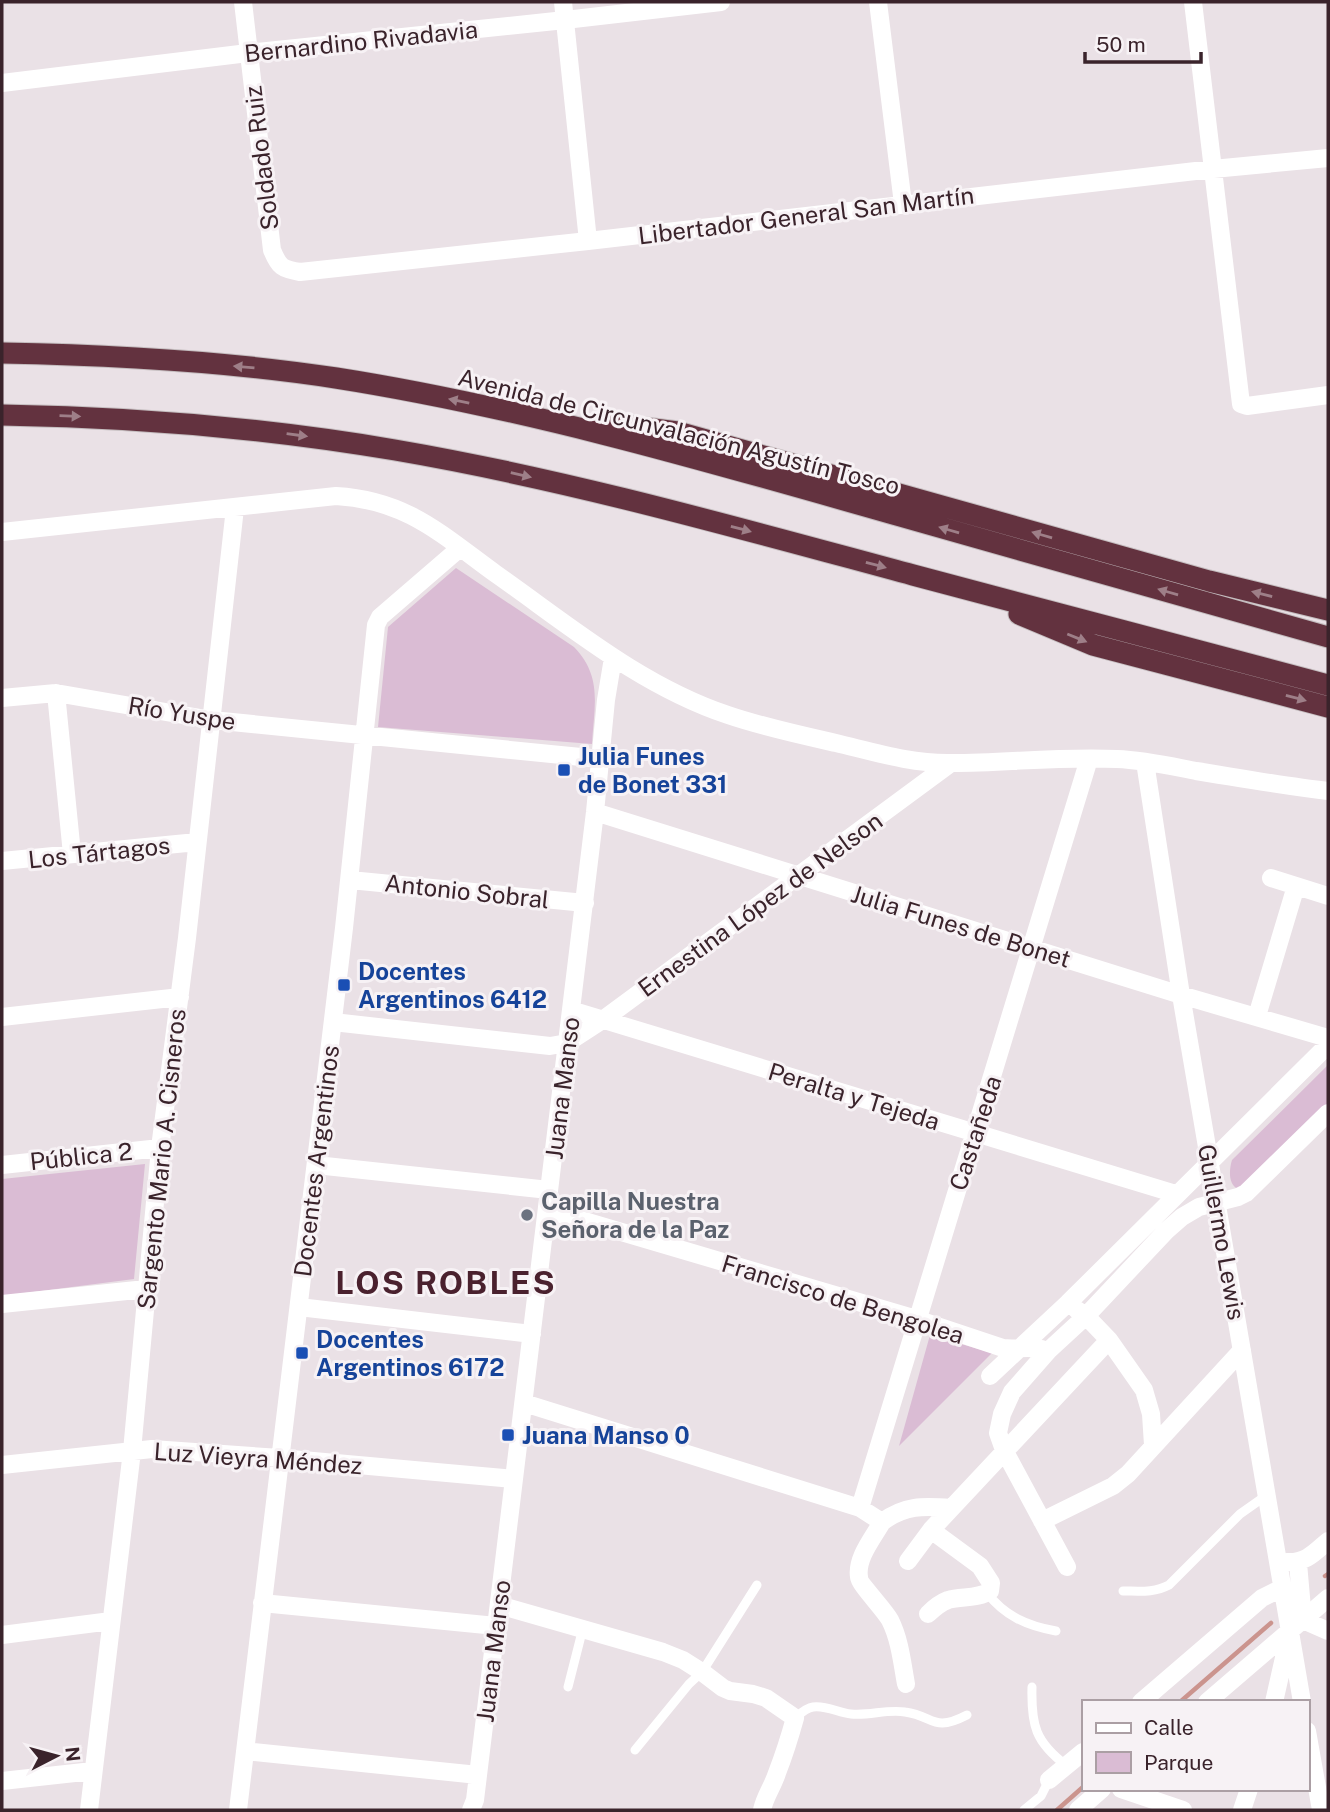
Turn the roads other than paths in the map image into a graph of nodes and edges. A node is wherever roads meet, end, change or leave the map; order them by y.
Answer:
1 (243, 2) edge
2 (721, 2) edge
3 (878, 2) edge
4 (1193, 2) edge
5 (564, 11) edge
6 (248, 53) junction
7 (2, 83) edge
8 (1328, 158) edge
9 (1213, 169) junction
10 (902, 204) junction
11 (588, 241) junction
12 (284, 269) joint
13 (2, 353) edge
14 (1328, 396) edge
15 (509, 411) junction
16 (2, 415) edge
17 (234, 508) junction
18 (2, 532) edge
19 (460, 548) junction
20 (946, 584) junction
21 (1328, 610) edge
22 (1328, 637) edge
23 (613, 658) junction
24 (1328, 685) edge
25 (56, 692) junction
26 (2, 698) edge
27 (1328, 707) edge
28 (212, 720) junction
29 (364, 734) junction
30 (601, 759) junction
31 (1089, 759) junction
32 (1145, 762) junction
33 (951, 764) junction
34 (1328, 791) edge
35 (596, 812) junction
36 (197, 842) junction
37 (72, 854) junction
38 (2, 861) edge
39 (797, 876) junction
40 (1271, 878) dead end
41 (349, 880) junction
42 (1296, 886) junction
43 (1328, 896) edge
44 (584, 903) junction
45 (1033, 948) junction
46 (1181, 995) junction
47 (180, 997) junction
48 (571, 1010) junction
49 (1257, 1016) junction
50 (2, 1017) edge
51 (604, 1020) junction
52 (333, 1022) junction
53 (1328, 1038) edge
54 (567, 1043) junction
55 (1328, 1045) edge
56 (1328, 1113) edge
57 (975, 1133) junction
58 (160, 1148) junction
59 (1210, 1161) junction
60 (2, 1164) edge
61 (316, 1165) junction
62 (549, 1190) junction
63 (1176, 1194) junction
64 (1217, 1201) junction
65 (547, 1210) junction
66 (146, 1289) junction
67 (1068, 1303) junction
68 (2, 1304) edge
69 (299, 1307) junction
70 (1086, 1315) junction
71 (916, 1319) junction
72 (532, 1334) junction
73 (1109, 1340) junction
74 (1018, 1350) junction
75 (1048, 1350) junction
76 (1242, 1350) junction
77 (990, 1376) dead end
78 (524, 1403) junction
79 (1153, 1445) junction
80 (1004, 1450) junction
81 (132, 1451) junction
82 (280, 1458) junction
83 (2, 1465) edge
84 (514, 1479) junction
85 (1267, 1495) junction
86 (860, 1508) junction
87 (951, 1508) junction
88 (1042, 1521) junction
89 (882, 1522) junction
90 (931, 1530) junction
91 (1328, 1541) edge
92 (908, 1561) dead end
93 (1278, 1562) junction
94 (1298, 1563) junction
95 (1067, 1567) dead end
96 (757, 1585) dead end
97 (1282, 1588) junction
98 (1123, 1591) dead end
99 (987, 1593) junction
100 (1328, 1598) edge
101 (262, 1603) junction
102 (499, 1605) junction
103 (928, 1614) dead end
104 (111, 1621) junction
105 (496, 1626) junction
106 (1296, 1626) junction
107 (583, 1628) junction
108 (1056, 1631) dead end
109 (1328, 1631) edge
110 (2, 1634) edge
111 (702, 1672) junction
112 (906, 1684) dead end
113 (568, 1687) dead end
114 (1032, 1687) dead end
115 (1143, 1700) edge
116 (1208, 1700) edge
117 (1275, 1700) edge
118 (1302, 1700) edge
119 (967, 1715) dead end
120 (795, 1718) junction
121 (1309, 1742) edge
122 (635, 1750) dead end
123 (245, 1751) junction
124 (1082, 1753) edge
125 (1067, 1766) junction
126 (93, 1771) junction
127 (478, 1775) junction
128 (1049, 1780) joint
129 (2, 1781) edge
130 (1100, 1791) edge
131 (1124, 1791) edge
132 (1248, 1791) edge
133 (89, 1810) edge
134 (238, 1810) edge
135 (471, 1810) edge
136 (762, 1810) edge
137 (1024, 1810) edge
138 (1078, 1810) edge
139 (1182, 1810) edge
140 (1242, 1810) edge
141 (1321, 1810) edge

1 - 6 street, Soldado Ruiz
2 - 5 street, Bernardino Rivadavia
3 - 10 street
4 - 9 street
5 - 6 street, Bernardino Rivadavia
5 - 11 street
6 - 7 street, Bernardino Rivadavia
6 - 12 street, Soldado Ruiz
8 - 9 street, Libertador General San Martín
9 - 10 street, Libertador General San Martín
9 - 14 street
10 - 11 street, Libertador General San Martín
11 - 12 street, Libertador General San Martín
15 -> 13 highway, Avenida de Circunvalación Agustín Tosco
21 -> 15 highway
22 -> 15 highway, Avenida de Circunvalación Agustín Tosco
16 -> 20 highway
17 - 18 street
17 - 19 street
17 - 28 street, Sargento Mario A. Cisneros
19 - 23 street
19 - 29 street, Docentes Argentinos
20 - 24 highway
20 -> 27 highway
23 - 30 street, Juana Manso
23 - 33 street
25 - 26 street, Río Yuspe
25 - 28 street, Río Yuspe
25 - 37 street
28 - 29 street, Río Yuspe
28 - 36 street, Sargento Mario A. Cisneros
29 - 30 street
29 - 41 street, Docentes Argentinos
30 - 35 street, Juana Manso
31 - 32 street
31 - 33 street
31 - 45 street, Castañeda
32 - 34 street
32 - 46 street, Guillermo Lewis
33 - 39 street, Ernestina López de Nelson
35 - 39 street, Julia Funes de Bonet
35 - 44 street, Juana Manso
36 - 37 street, Los Tártagos
36 - 47 street, Sargento Mario A. Cisneros
37 - 38 street, Los Tártagos
39 - 45 street, Julia Funes de Bonet
39 - 51 street, Ernestina López de Nelson
40 - 42 street
41 - 44 street, Antonio Sobral
41 - 52 street, Docentes Argentinos
42 - 43 street
42 - 49 street
44 - 48 street, Juana Manso
45 - 46 street, Julia Funes de Bonet
45 - 57 street, Castañeda
46 - 49 street, Julia Funes de Bonet
46 - 59 street, Guillermo Lewis
47 - 50 street
47 - 58 street, Sargento Mario A. Cisneros
48 - 51 street, Peralta y Tejeda
48 - 54 street, Juana Manso
49 - 53 street, Julia Funes de Bonet
51 - 54 street, Ernestina López de Nelson
51 - 57 street, Peralta y Tejeda
52 - 54 street
52 - 61 street, Docentes Argentinos
54 - 62 street, Juana Manso
55 - 59 street
56 - 64 street
57 - 63 street, Peralta y Tejeda
57 - 71 street, Castañeda
58 - 60 street, Pública 2
58 - 66 street, Sargento Mario A. Cisneros
59 - 63 street
59 - 64 street, Guillermo Lewis
61 - 62 street
61 - 69 street, Docentes Argentinos
62 - 65 street, Juana Manso
63 - 67 street
64 - 70 street
64 - 76 street, Guillermo Lewis
65 - 71 street, Francisco de Bengolea
65 - 72 street, Juana Manso
66 - 68 street
66 - 81 street, Sargento Mario A. Cisneros
67 - 70 street
67 - 74 street
69 - 72 street
69 - 82 street, Docentes Argentinos
70 - 73 street
70 - 75 street
71 - 74 street, Francisco de Bengolea
71 - 86 street, Castañeda
72 - 78 street, Juana Manso
73 - 79 street
73 - 80 street
74 - 75 street, Francisco de Bengolea
74 - 77 street
75 - 80 street
76 - 79 street
76 - 85 street, Guillermo Lewis
78 - 84 street, Juana Manso
78 - 86 street
79 - 88 street
80 - 87 street
80 - 88 street
81 - 82 street, Luz Vieyra Méndez
81 - 83 street, Luz Vieyra Méndez
81 - 104 street, Sargento Mario A. Cisneros
82 - 84 street, Luz Vieyra Méndez
82 - 101 street, Docentes Argentinos
84 - 102 street, Juana Manso
85 - 93 street, Guillermo Lewis
85 - 98 lane
86 - 89 street
87 - 89 street
87 - 90 street
88 - 95 street
89 - 112 street
90 - 92 street
90 - 99 street
91 - 94 street
93 - 94 street
93 - 97 street, Guillermo Lewis
94 - 106 street
96 - 111 lane
97 - 106 street, Guillermo Lewis
97 - 115 street
99 - 103 street
99 - 108 lane
100 - 106 street
101 - 105 street
101 - 123 street, Docentes Argentinos
102 - 105 street, Juana Manso
102 - 107 street
104 - 110 street
104 - 126 street, Sargento Mario A. Cisneros
105 - 127 street, Juana Manso
106 - 109 street
106 - 116 street
106 - 117 street
106 - 118 street, Guillermo Lewis
107 - 111 street
107 - 113 lane
111 - 120 street
111 - 122 lane
114 - 125 lane
119 - 120 lane
120 - 136 street
121 - 141 street
123 - 127 street
123 - 134 street, Docentes Argentinos
124 - 125 street
125 - 128 street
126 - 129 street
126 - 133 street, Sargento Mario A. Cisneros
127 - 135 street, Juana Manso
128 - 137 lane
130 - 138 street
131 - 139 street
132 - 140 street

